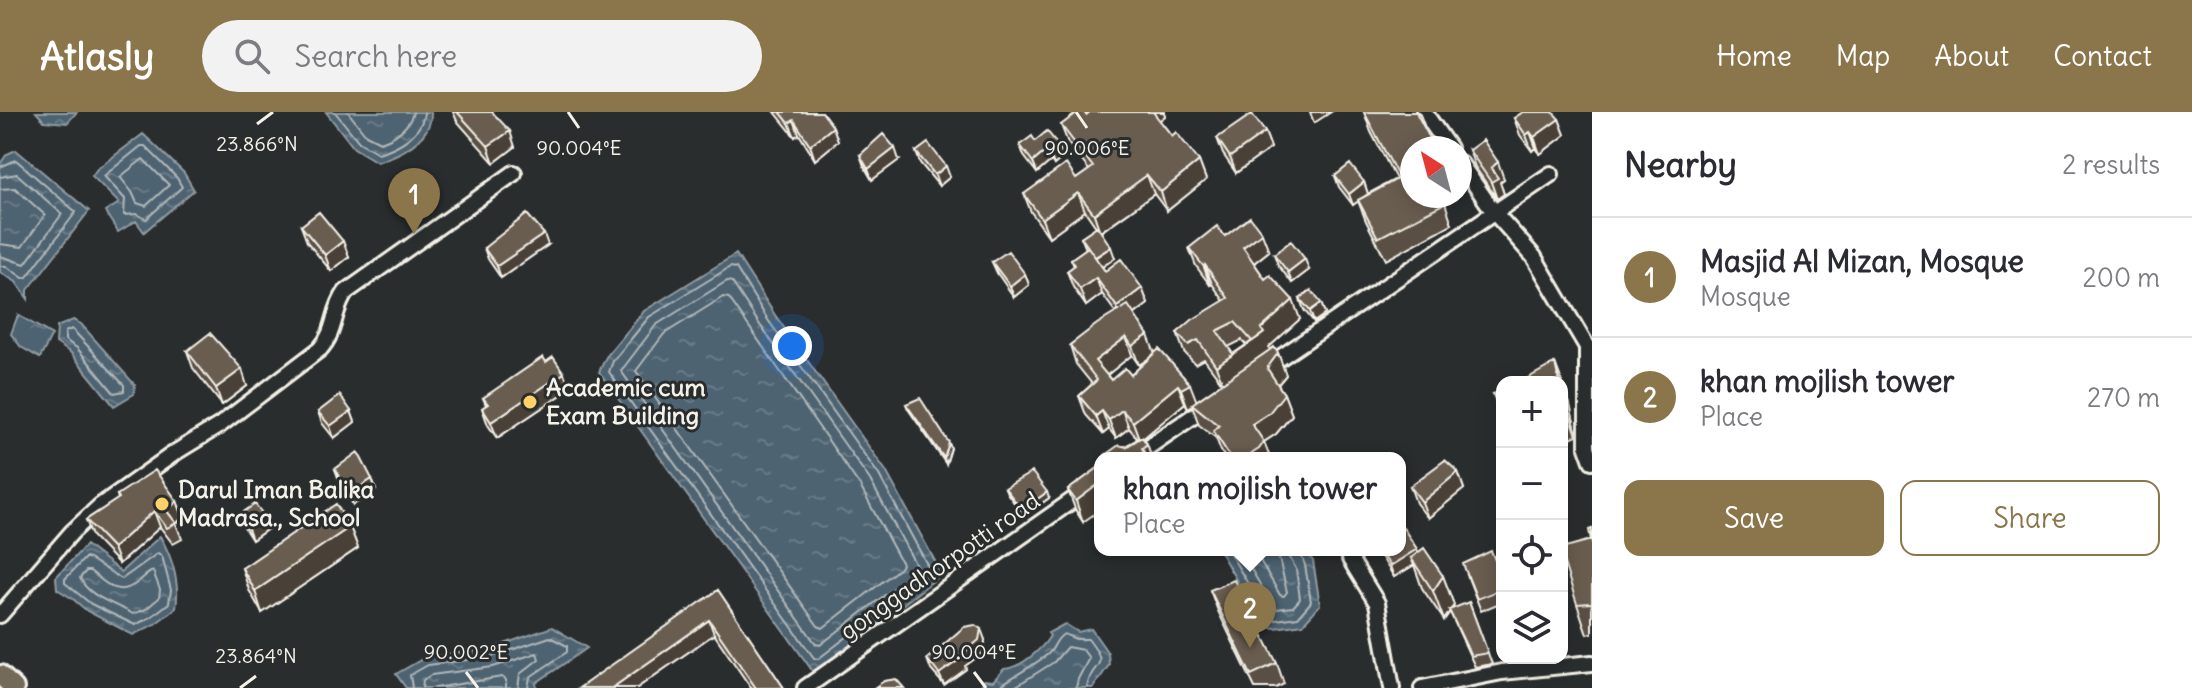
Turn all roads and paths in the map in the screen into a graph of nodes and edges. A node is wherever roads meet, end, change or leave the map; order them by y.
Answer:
1 (1424, 112) edge
2 (1441, 136) edge
3 (514, 173) dead end
4 (1551, 174) dead end
5 (1472, 180) edge
6 (1494, 212) junction
7 (1255, 374) edge
8 (1229, 392) edge
9 (1141, 452) edge
10 (1592, 461) edge
11 (1094, 485) edge
12 (1350, 559) dead end
13 (0, 615) edge
14 (1592, 663) edge
15 (0, 675) edge
16 (14, 688) edge
17 (805, 688) edge
18 (1392, 688) edge
19 (1422, 688) edge

1 - 2 street
3 - 13 street
4 - 6 street
5 - 6 street
6 - 7 street
6 - 10 street
8 - 9 street
11 - 17 street, gonggadhorpotti road
12 - 18 street
14 - 19 street
15 - 16 main road

